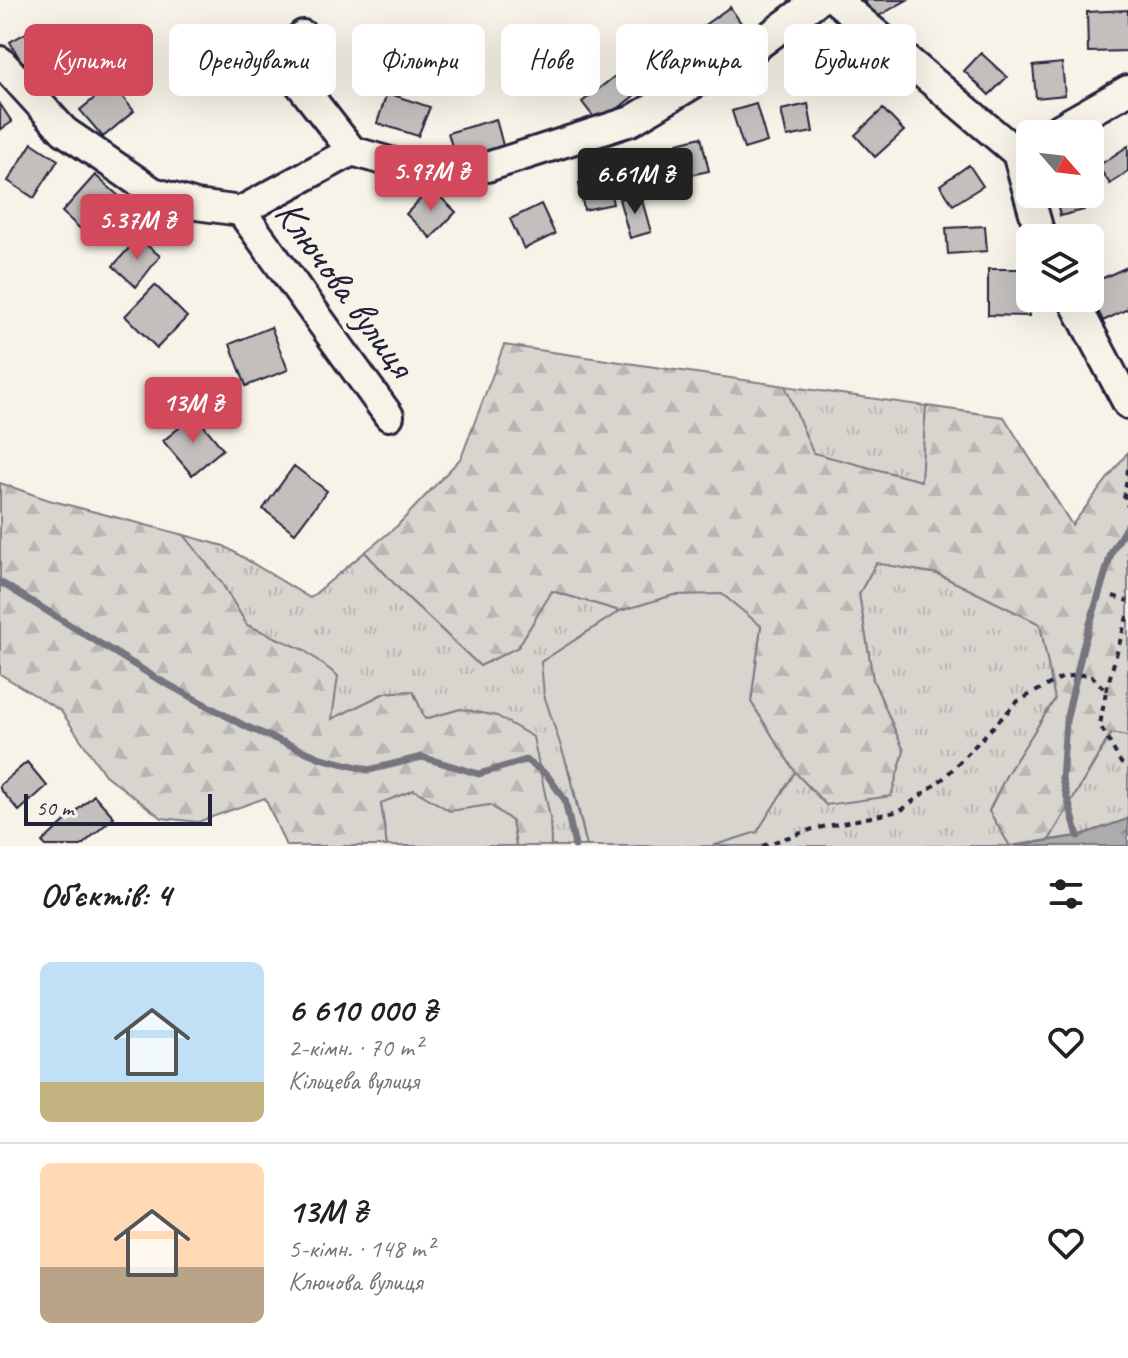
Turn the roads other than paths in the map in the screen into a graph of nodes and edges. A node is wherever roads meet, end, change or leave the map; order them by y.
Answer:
1 (818, 0) edge
2 (836, 0) edge
3 (0, 61) edge
4 (1128, 90) edge
5 (309, 96) edge
6 (1075, 120) edge
7 (1016, 143) edge
8 (352, 151) junction
9 (241, 211) junction
10 (1079, 312) edge
11 (1128, 404) edge
12 (389, 416) dead end

1 - 8 street
2 - 7 street
3 - 9 street, Ключова вулиця
4 - 6 street
5 - 8 street
8 - 9 street
9 - 12 street, Ключова вулиця
10 - 11 street

